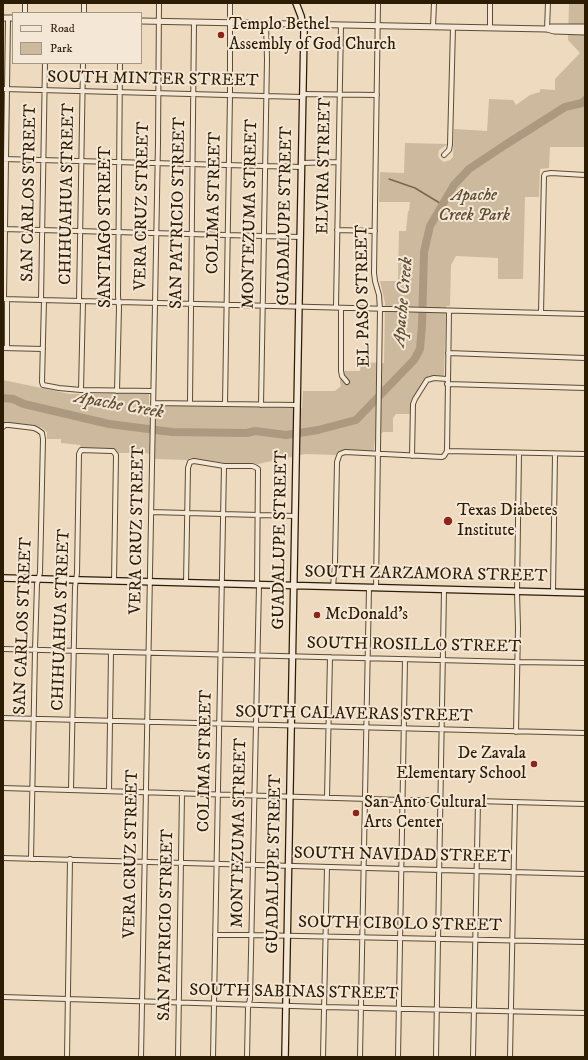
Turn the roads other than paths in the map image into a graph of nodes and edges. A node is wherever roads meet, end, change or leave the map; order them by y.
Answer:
1 (159, 3) edge
2 (230, 3) edge
3 (296, 3) edge
4 (378, 3) edge
5 (434, 3) edge
6 (490, 3) edge
7 (548, 3) edge
8 (8, 18) edge
9 (142, 21) edge
10 (159, 21) junction
11 (194, 22) junction
12 (230, 23) junction
13 (266, 24) junction
14 (303, 24) junction
15 (341, 25) junction
16 (378, 26) junction
17 (433, 27) junction
18 (453, 27) junction
19 (585, 27) edge
20 (490, 28) junction
21 (547, 29) junction
22 (585, 32) edge
23 (45, 64) edge
24 (83, 64) edge
25 (120, 64) edge
26 (5, 89) edge
27 (45, 90) junction
28 (83, 91) junction
29 (120, 92) junction
30 (158, 93) junction
31 (193, 94) junction
32 (230, 95) junction
33 (340, 95) junction
34 (377, 95) junction
35 (266, 96) junction
36 (302, 96) junction
37 (444, 155) dead end
38 (4, 159) edge
39 (44, 160) junction
40 (82, 161) junction
41 (119, 162) junction
42 (338, 162) junction
43 (157, 164) junction
44 (192, 164) junction
45 (228, 165) junction
46 (301, 165) junction
47 (264, 166) junction
48 (585, 175) edge
49 (4, 229) edge
50 (43, 230) junction
51 (337, 230) junction
52 (80, 231) junction
53 (375, 231) junction
54 (118, 232) junction
55 (156, 233) junction
56 (192, 234) junction
57 (228, 235) junction
58 (264, 236) junction
59 (300, 237) junction
60 (5, 299) edge
61 (43, 300) junction
62 (81, 301) junction
63 (118, 302) junction
64 (154, 303) junction
65 (191, 304) junction
66 (227, 304) junction
67 (262, 305) junction
68 (299, 306) junction
69 (336, 307) junction
70 (341, 308) junction
71 (380, 308) junction
72 (449, 311) junction
73 (541, 313) junction
74 (585, 314) edge
75 (5, 348) edge
76 (43, 349) junction
77 (448, 354) junction
78 (585, 358) edge
79 (346, 382) dead end
80 (447, 382) junction
81 (585, 388) edge
82 (81, 390) junction
83 (117, 391) junction
84 (153, 391) junction
85 (153, 403) junction
86 (190, 403) junction
87 (225, 404) junction
88 (261, 405) junction
89 (297, 405) junction
90 (4, 426) edge
91 (446, 451) junction
92 (519, 453) junction
93 (377, 454) junction
94 (555, 454) junction
95 (585, 454) edge
96 (412, 456) junction
97 (224, 466) junction
98 (151, 512) junction
99 (187, 513) junction
100 (223, 514) junction
101 (258, 515) junction
102 (295, 516) junction
103 (3, 578) edge
104 (39, 579) junction
105 (76, 580) junction
106 (114, 581) junction
107 (150, 582) junction
108 (186, 583) junction
109 (222, 584) junction
110 (258, 585) junction
111 (294, 586) junction
112 (333, 587) junction
113 (369, 588) junction
114 (376, 588) junction
115 (444, 590) junction
116 (517, 592) junction
117 (553, 592) junction
118 (585, 593) edge
119 (339, 614) dead end
120 (368, 614) junction
121 (3, 649) edge
122 (35, 650) junction
123 (73, 651) junction
124 (111, 652) junction
125 (148, 653) junction
126 (221, 655) junction
127 (257, 656) junction
128 (293, 656) junction
129 (330, 657) junction
130 (368, 658) junction
131 (405, 659) junction
132 (443, 660) junction
133 (517, 662) junction
134 (585, 663) edge
135 (3, 718) edge
136 (34, 719) junction
137 (72, 720) junction
138 (110, 721) junction
139 (147, 722) junction
140 (219, 724) junction
141 (255, 725) junction
142 (292, 726) junction
143 (328, 727) junction
144 (366, 728) junction
145 (404, 729) junction
146 (441, 730) junction
147 (516, 732) junction
148 (585, 733) edge
149 (3, 788) edge
150 (33, 789) junction
151 (71, 790) junction
152 (109, 791) junction
153 (146, 792) junction
154 (182, 793) junction
155 (218, 794) junction
156 (254, 795) junction
157 (290, 796) junction
158 (327, 798) junction
159 (365, 798) junction
160 (402, 800) junction
161 (440, 800) junction
162 (478, 801) junction
163 (515, 802) junction
164 (585, 804) edge
165 (3, 858) edge
166 (31, 859) junction
167 (70, 860) junction
168 (144, 862) junction
169 (181, 863) junction
170 (217, 864) junction
171 (253, 865) junction
172 (289, 866) junction
173 (326, 867) junction
174 (364, 868) junction
175 (401, 869) junction
176 (439, 870) junction
177 (477, 871) junction
178 (514, 872) junction
179 (585, 874) edge
180 (215, 935) junction
181 (252, 935) junction
182 (288, 936) junction
183 (325, 937) junction
184 (362, 938) junction
185 (400, 939) junction
186 (438, 939) junction
187 (475, 940) junction
188 (512, 941) junction
189 (585, 942) edge
190 (3, 997) edge
191 (68, 998) junction
192 (142, 1002) junction
193 (180, 1003) junction
194 (214, 1004) junction
195 (249, 1004) junction
196 (286, 1006) junction
197 (324, 1007) junction
198 (361, 1008) junction
199 (399, 1008) junction
200 (436, 1010) junction
201 (474, 1010) junction
202 (511, 1012) junction
203 (585, 1013) edge
204 (67, 1057) edge
205 (141, 1057) edge
206 (178, 1057) edge
207 (214, 1057) edge
208 (247, 1057) edge
209 (286, 1057) edge
210 (323, 1057) edge
211 (360, 1057) edge
212 (398, 1057) edge
213 (436, 1057) edge
214 (473, 1057) edge
215 (510, 1057) edge

1 - 10 street, VERA CRUZ STREET
2 - 12 street, COLIMA STREET
3 - 14 main road, GUADALUPE STREET
4 - 16 street, EL PASO STREET
5 - 17 street
6 - 20 street
7 - 21 street
8 - 26 street
9 - 10 street
10 - 11 street
10 - 30 street, VERA CRUZ STREET
11 - 12 street
11 - 31 street, SAN PATRICIO STREET
12 - 13 street
12 - 32 street, COLIMA STREET
13 - 14 street
13 - 35 street, MONTEZUMA STREET
14 - 15 street
14 - 36 main road, GUADALUPE STREET
15 - 16 street
15 - 33 street, ELVIRA STREET
16 - 17 street
16 - 34 street, EL PASO STREET
17 - 18 street
18 - 20 street
18 - 37 street
19 - 21 street
20 - 21 street
21 - 22 street
23 - 27 street, SAN CARLOS STREET
24 - 28 street, CHIHUAHUA STREET
25 - 29 street, SANTIAGO STREET
26 - 27 street, SOUTH MINTER STREET
26 - 38 street
27 - 28 street, SOUTH MINTER STREET
27 - 39 street, SAN CARLOS STREET
28 - 29 street, SOUTH MINTER STREET
28 - 40 street, CHIHUAHUA STREET
29 - 30 street, SOUTH MINTER STREET
29 - 41 street, SANTIAGO STREET
30 - 31 street, SOUTH MINTER STREET
30 - 43 street, VERA CRUZ STREET
31 - 32 street, SOUTH MINTER STREET
31 - 44 street, SAN PATRICIO STREET
32 - 35 street, SOUTH MINTER STREET
32 - 45 street, COLIMA STREET
33 - 34 street, SOUTH MINTER STREET
33 - 36 street, SOUTH MINTER STREET
33 - 42 street, ELVIRA STREET
34 - 53 street, EL PASO STREET
35 - 36 street, SOUTH MINTER STREET
35 - 47 street, MONTEZUMA STREET
36 - 46 main road, GUADALUPE STREET
38 - 39 street
38 - 49 street
39 - 40 street
39 - 50 street, SAN CARLOS STREET
40 - 41 street
40 - 52 street, CHIHUAHUA STREET
41 - 43 street
41 - 54 street, SANTIAGO STREET
42 - 46 street
42 - 51 street, ELVIRA STREET
43 - 44 street
43 - 55 street, VERA CRUZ STREET
44 - 45 street
44 - 56 street, SAN PATRICIO STREET
45 - 47 street
45 - 57 street, COLIMA STREET
46 - 47 street
46 - 59 main road, GUADALUPE STREET
47 - 58 street, MONTEZUMA STREET
48 - 73 street
49 - 50 street
49 - 60 street
50 - 52 street
50 - 61 street, SAN CARLOS STREET
51 - 53 street
51 - 69 street, ELVIRA STREET
52 - 54 street
52 - 62 street, CHIHUAHUA STREET
53 - 71 street, EL PASO STREET
54 - 55 street
54 - 63 street, SANTIAGO STREET
55 - 56 street
55 - 64 street, VERA CRUZ STREET
56 - 57 street
56 - 65 street, SAN PATRICIO STREET
57 - 58 street
57 - 66 street, COLIMA STREET
58 - 59 street
58 - 67 street, MONTEZUMA STREET
59 - 68 main road, GUADALUPE STREET
60 - 61 street
60 - 75 street
61 - 62 street
61 - 76 street, SAN CARLOS STREET
62 - 63 street
62 - 82 street, CHIHUAHUA STREET
63 - 64 street
63 - 83 street, SANTIAGO STREET
64 - 65 street
64 - 84 street, VERA CRUZ STREET
65 - 66 street
65 - 86 street, SAN PATRICIO STREET
66 - 67 street
66 - 87 street, COLIMA STREET
67 - 68 street
67 - 88 street, MONTEZUMA STREET
68 - 69 street
68 - 89 main road, GUADALUPE STREET
69 - 70 street
70 - 71 street
70 - 79 street
71 - 72 street
71 - 93 street, EL PASO STREET
72 - 73 street
72 - 77 street
73 - 74 street
75 - 76 street
76 - 82 street, SAN CARLOS STREET
77 - 78 street
77 - 80 street
80 - 81 street
80 - 91 street
80 - 96 street
82 - 83 street
83 - 84 street
84 - 85 street, VERA CRUZ STREET
85 - 86 street
85 - 98 street, VERA CRUZ STREET
86 - 87 street
87 - 88 street
88 - 89 street
89 - 102 main road, GUADALUPE STREET
90 - 104 street, SAN CARLOS STREET
91 - 92 street
91 - 96 street
92 - 94 street
92 - 116 street
93 - 96 street
93 - 112 street
93 - 114 street, EL PASO STREET
94 - 95 street
94 - 117 street
97 - 99 street
97 - 100 street, COLIMA STREET
97 - 101 street, MONTEZUMA STREET
98 - 99 street
98 - 107 street, VERA CRUZ STREET
99 - 100 street
99 - 108 street
100 - 101 street
100 - 109 street, COLIMA STREET
101 - 102 street
101 - 110 street, MONTEZUMA STREET
102 - 111 main road, GUADALUPE STREET
103 - 104 main road, SOUTH ZARZAMORA STREET
104 - 105 main road, SOUTH ZARZAMORA STREET
104 - 122 street, SAN CARLOS STREET
105 - 106 main road, SOUTH ZARZAMORA STREET
105 - 106 street, CHIHUAHUA STREET
105 - 123 street, CHIHUAHUA STREET
106 - 107 main road, SOUTH ZARZAMORA STREET
107 - 108 main road, SOUTH ZARZAMORA STREET
107 - 125 street, VERA CRUZ STREET
108 - 109 main road, SOUTH ZARZAMORA STREET
109 - 110 main road, SOUTH ZARZAMORA STREET
109 - 126 street, COLIMA STREET
110 - 111 main road, SOUTH ZARZAMORA STREET
110 - 127 street, MONTEZUMA STREET
111 - 112 main road, SOUTH ZARZAMORA STREET
111 - 128 main road, GUADALUPE STREET
112 - 113 main road, SOUTH ZARZAMORA STREET
113 - 114 main road, SOUTH ZARZAMORA STREET
113 - 120 street
114 - 115 main road, SOUTH ZARZAMORA STREET
115 - 116 main road, SOUTH ZARZAMORA STREET
115 - 132 street
116 - 117 main road, SOUTH ZARZAMORA STREET
116 - 133 street
117 - 118 main road, SOUTH ZARZAMORA STREET
119 - 120 street
120 - 130 street
121 - 122 street, SOUTH ROSILLO STREET
122 - 123 street, SOUTH ROSILLO STREET
122 - 136 street, SAN CARLOS STREET
123 - 124 street, SOUTH ROSILLO STREET
123 - 137 street, CHIHUAHUA STREET
124 - 125 street, SOUTH ROSILLO STREET
124 - 138 street
125 - 126 street, SOUTH ROSILLO STREET
125 - 139 street, VERA CRUZ STREET
126 - 127 street, SOUTH ROSILLO STREET
126 - 140 street, COLIMA STREET
127 - 128 street, SOUTH ROSILLO STREET
127 - 141 street, MONTEZUMA STREET
128 - 129 street, SOUTH ROSILLO STREET
128 - 142 main road, GUADALUPE STREET
129 - 130 street, SOUTH ROSILLO STREET
129 - 143 street
130 - 131 street, SOUTH ROSILLO STREET
130 - 144 street
131 - 132 street, SOUTH ROSILLO STREET
131 - 145 street
132 - 133 street, SOUTH ROSILLO STREET
132 - 146 street
133 - 134 street, SOUTH ROSILLO STREET
133 - 147 street
135 - 136 street, SOUTH CALAVERAS STREET
136 - 137 street, SOUTH CALAVERAS STREET
136 - 150 street, SAN CARLOS STREET
137 - 138 street, SOUTH CALAVERAS STREET
137 - 151 street, CHIHUAHUA STREET
138 - 139 street, SOUTH CALAVERAS STREET
138 - 152 street
139 - 140 street, SOUTH CALAVERAS STREET
139 - 153 street, VERA CRUZ STREET
140 - 141 street, SOUTH CALAVERAS STREET
140 - 155 street, COLIMA STREET
141 - 142 street, SOUTH CALAVERAS STREET
141 - 156 street, MONTEZUMA STREET
142 - 143 street, SOUTH CALAVERAS STREET
142 - 157 main road, GUADALUPE STREET
143 - 144 street, SOUTH CALAVERAS STREET
143 - 158 street
144 - 145 street, SOUTH CALAVERAS STREET
144 - 159 street
145 - 146 street, SOUTH CALAVERAS STREET
145 - 160 street
146 - 147 street, SOUTH CALAVERAS STREET
146 - 161 street
147 - 148 street, SOUTH CALAVERAS STREET
149 - 150 street
150 - 151 street
150 - 166 street, SAN CARLOS STREET
151 - 152 street
152 - 153 street
153 - 154 street
153 - 168 street, VERA CRUZ STREET
154 - 155 street
154 - 169 street, SAN PATRICIO STREET
155 - 156 street
155 - 170 street, COLIMA STREET
156 - 157 street
156 - 171 street, MONTEZUMA STREET
157 - 158 street
157 - 172 main road, GUADALUPE STREET
158 - 159 street
159 - 160 street
159 - 174 street
160 - 161 street
160 - 175 street
161 - 162 street
161 - 176 street
162 - 163 street
162 - 177 street
163 - 164 street
163 - 178 street
165 - 166 street, SOUTH NAVIDAD STREET
166 - 167 street, SOUTH NAVIDAD STREET
167 - 168 street, SOUTH NAVIDAD STREET
167 - 191 street
168 - 169 street, SOUTH NAVIDAD STREET
168 - 192 street, VERA CRUZ STREET
169 - 170 street, SOUTH NAVIDAD STREET
169 - 193 street, SAN PATRICIO STREET
170 - 171 street, SOUTH NAVIDAD STREET
170 - 180 street, COLIMA STREET
171 - 172 street, SOUTH NAVIDAD STREET
171 - 181 street, MONTEZUMA STREET
172 - 173 street, SOUTH NAVIDAD STREET
172 - 182 main road, GUADALUPE STREET
173 - 174 street, SOUTH NAVIDAD STREET
173 - 183 street
174 - 175 street, SOUTH NAVIDAD STREET
174 - 184 street
175 - 176 street, SOUTH NAVIDAD STREET
175 - 185 street
176 - 177 street, SOUTH NAVIDAD STREET
176 - 186 street
177 - 178 street, SOUTH NAVIDAD STREET
177 - 187 street
178 - 179 street, SOUTH NAVIDAD STREET
178 - 188 street
180 - 181 street, SOUTH CIBOLO STREET
180 - 194 street, COLIMA STREET
181 - 182 street, SOUTH CIBOLO STREET
181 - 195 street, MONTEZUMA STREET
182 - 183 street, SOUTH CIBOLO STREET
182 - 196 main road, GUADALUPE STREET
183 - 184 street, SOUTH CIBOLO STREET
183 - 197 street
184 - 185 street, SOUTH CIBOLO STREET
184 - 198 street
185 - 186 street, SOUTH CIBOLO STREET
185 - 199 street
186 - 187 street, SOUTH CIBOLO STREET
186 - 200 street
187 - 188 street, SOUTH CIBOLO STREET
187 - 201 street
188 - 189 street, SOUTH CIBOLO STREET
188 - 202 street
190 - 191 street, SOUTH SABINAS STREET
191 - 192 street, SOUTH SABINAS STREET
191 - 204 street
192 - 193 street, SOUTH SABINAS STREET
192 - 205 street, VERA CRUZ STREET
193 - 194 street, SOUTH SABINAS STREET
193 - 206 street, SAN PATRICIO STREET
194 - 195 street, SOUTH SABINAS STREET
194 - 207 street, COLIMA STREET
195 - 196 street, SOUTH SABINAS STREET
195 - 208 street, MONTEZUMA STREET
196 - 197 street, SOUTH SABINAS STREET
196 - 209 main road, GUADALUPE STREET
197 - 198 street, SOUTH SABINAS STREET
197 - 210 street
198 - 199 street, SOUTH SABINAS STREET
198 - 211 street
199 - 200 street, SOUTH SABINAS STREET
199 - 212 street
200 - 201 street, SOUTH SABINAS STREET
200 - 213 street
201 - 202 street, SOUTH SABINAS STREET
201 - 214 street
202 - 203 street, SOUTH SABINAS STREET
202 - 215 street

